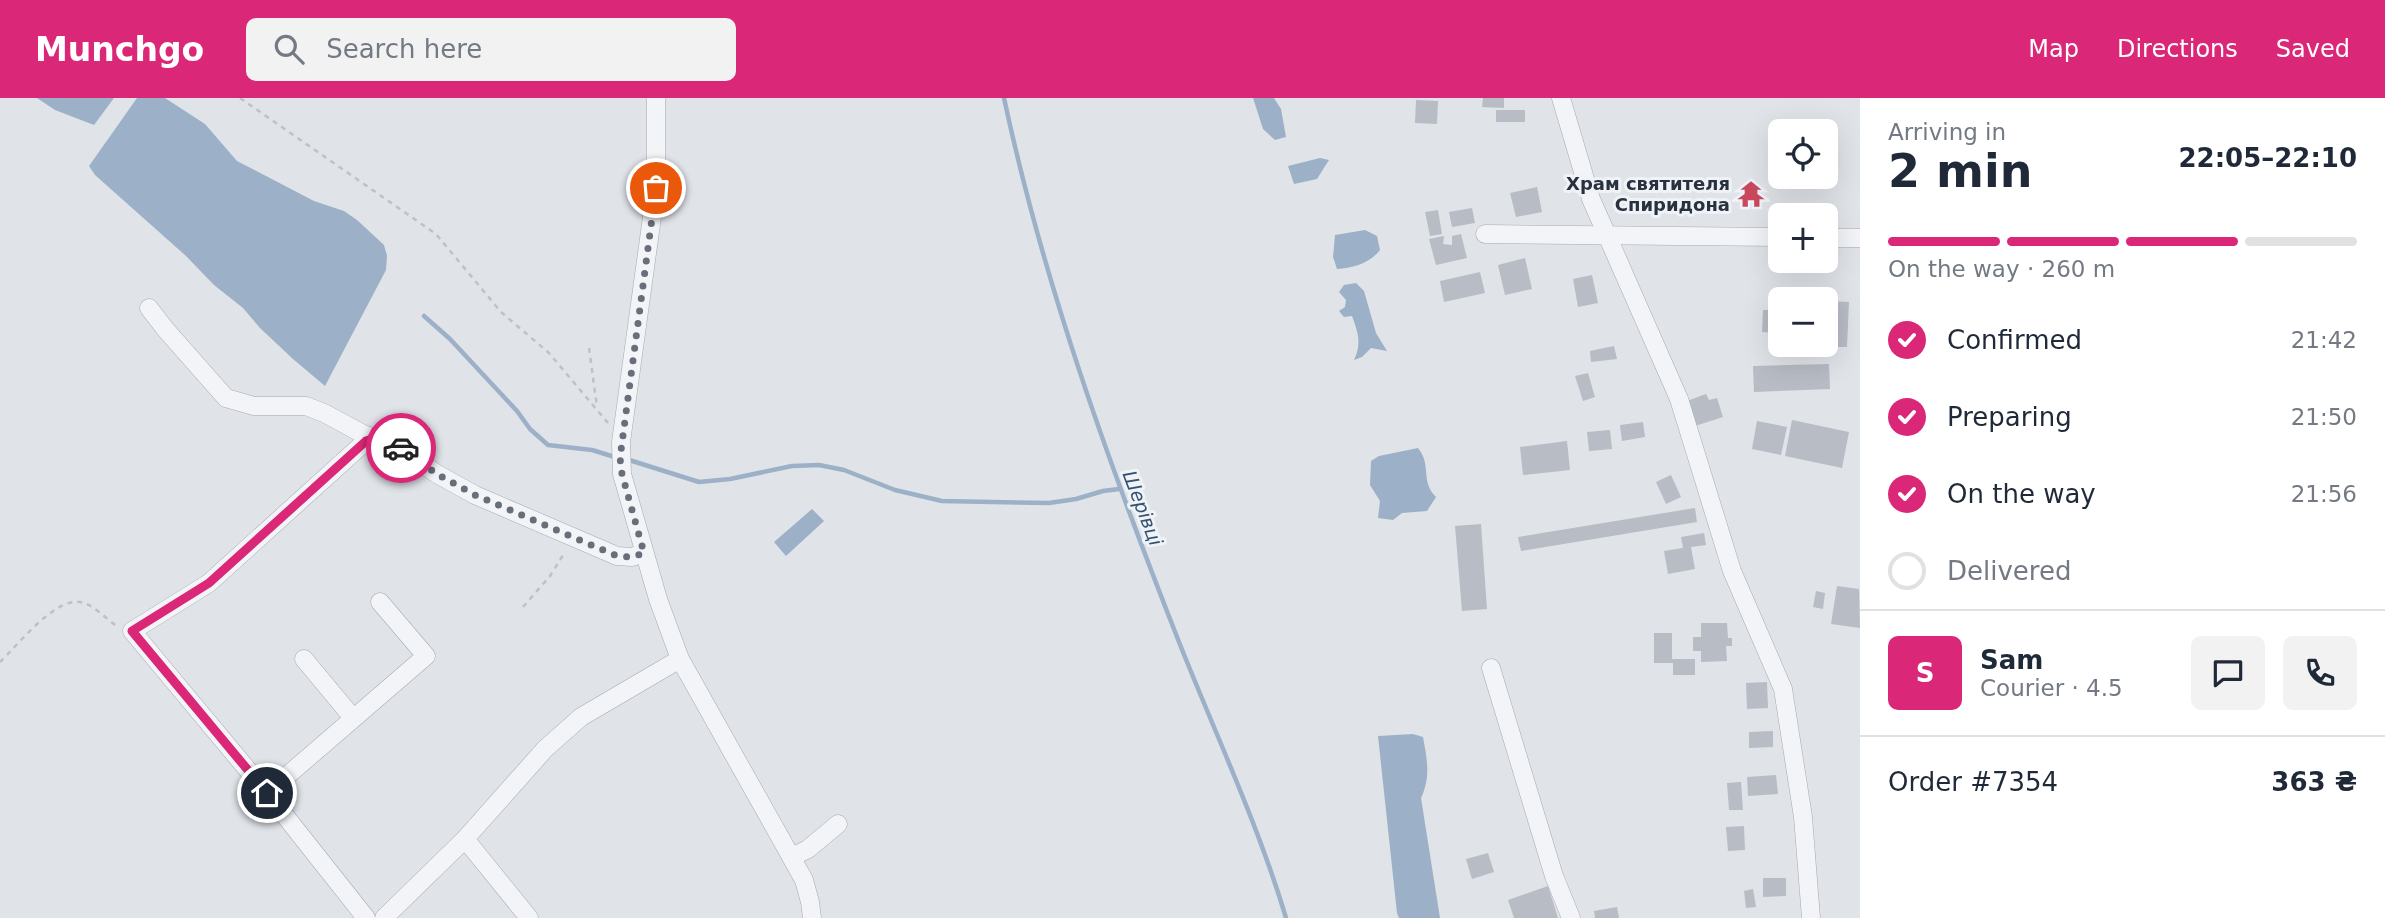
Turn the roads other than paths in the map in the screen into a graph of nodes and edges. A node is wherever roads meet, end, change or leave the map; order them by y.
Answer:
1 (656, 98) edge
2 (1561, 98) edge
3 (1485, 234) dead end
4 (1606, 235) junction
5 (1768, 237) edge
6 (1838, 238) edge
7 (1860, 238) edge
8 (149, 308) dead end
9 (375, 438) junction
10 (644, 553) junction
11 (380, 602) dead end
12 (304, 659) dead end
13 (680, 659) junction
14 (1491, 668) dead end
15 (353, 718) junction
16 (267, 793) junction
17 (838, 824) dead end
18 (465, 839) junction
19 (792, 857) junction
20 (366, 918) edge
21 (384, 918) edge
22 (529, 918) edge
23 (812, 918) edge
24 (1571, 918) edge
25 (1811, 918) edge

1 - 10 street
2 - 4 street
3 - 4 street
4 - 5 street
4 - 25 street
6 - 7 street
8 - 9 street
9 - 10 street
9 - 16 street
10 - 13 street
11 - 15 street
12 - 15 street
13 - 18 street
13 - 19 street
14 - 24 street
15 - 16 street
16 - 20 street
17 - 19 street
18 - 21 street
18 - 22 street
19 - 23 street

